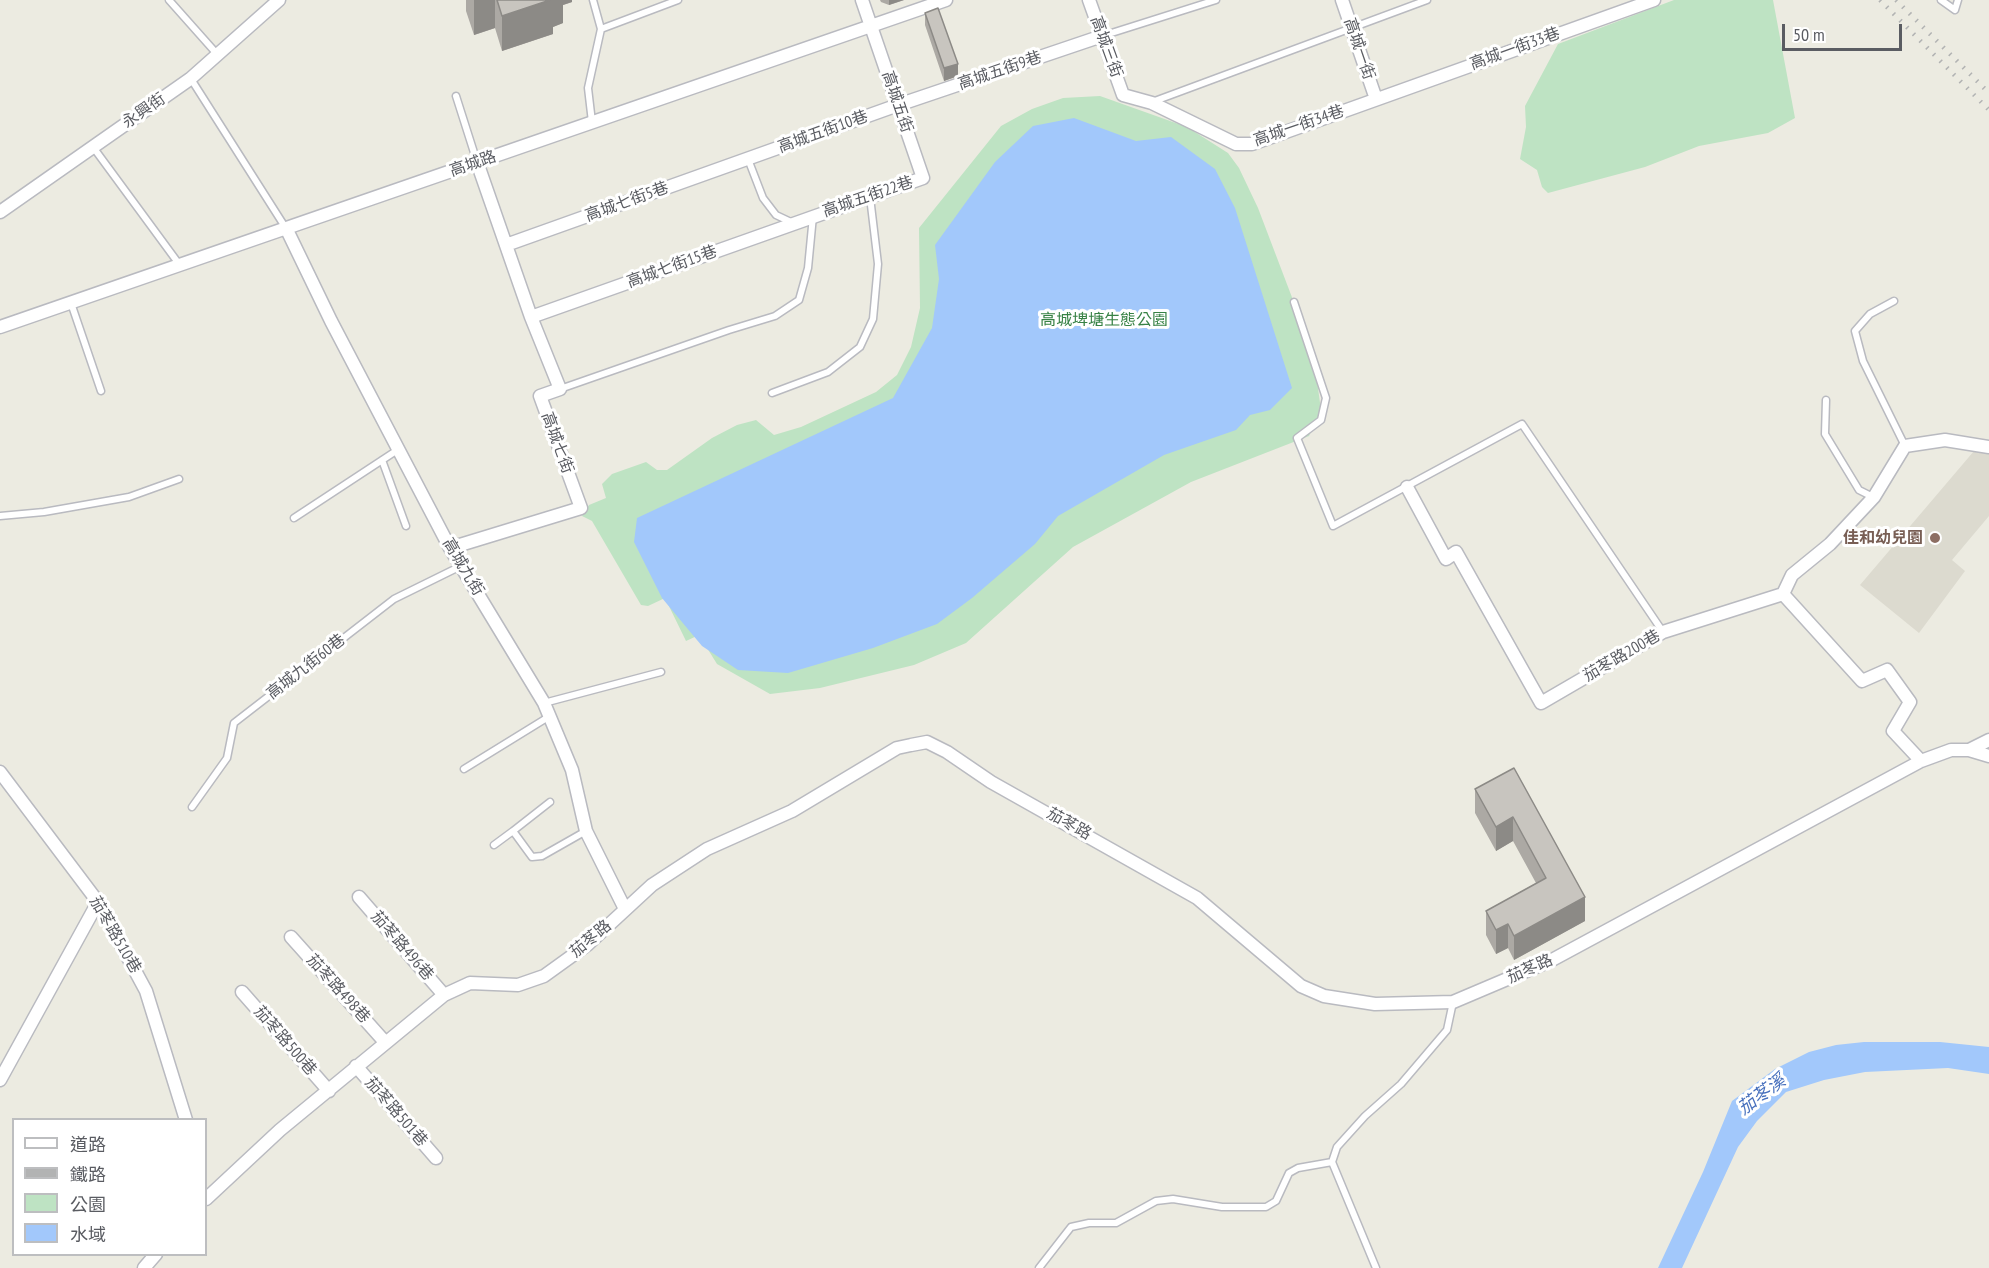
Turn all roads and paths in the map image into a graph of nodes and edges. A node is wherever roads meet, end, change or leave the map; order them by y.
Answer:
1 (169, 0) edge
2 (279, 0) edge
3 (593, 0) edge
4 (678, 0) edge
5 (861, 0) edge
6 (946, 0) edge
7 (1089, 0) edge
8 (1216, 0) edge
9 (1342, 0) edge
10 (1427, 0) edge
11 (1654, 0) edge
12 (1941, 0) edge
13 (1958, 0) edge
14 (1351, 26) junction
15 (871, 27) junction
16 (601, 29) junction
17 (1102, 36) junction
18 (218, 55) junction
19 (190, 79) junction
20 (1123, 95) joint
21 (456, 96) dead end
22 (1376, 99) junction
23 (1152, 103) junction
24 (898, 105) junction
25 (592, 122) junction
26 (92, 146) junction
27 (748, 159) junction
28 (477, 162) junction
29 (923, 178) joint
30 (870, 196) junction
31 (0, 212) edge
32 (813, 216) junction
33 (793, 223) junction
34 (287, 230) junction
35 (506, 245) junction
36 (179, 264) junction
37 (1894, 300) dead end
38 (1294, 302) dead end
39 (71, 303) junction
40 (531, 317) junction
41 (0, 327) edge
42 (561, 389) junction
43 (101, 391) dead end
44 (772, 393) dead end
45 (1826, 400) dead end
46 (1905, 446) junction
47 (1989, 447) edge
48 (400, 448) junction
49 (382, 460) junction
50 (179, 479) dead end
51 (1407, 487) junction
52 (1874, 497) junction
53 (0, 516) edge
54 (294, 518) dead end
55 (406, 526) dead end
56 (450, 548) junction
57 (461, 566) junction
58 (1783, 594) junction
59 (1663, 632) junction
60 (661, 672) dead end
61 (544, 703) junction
62 (551, 716) junction
63 (1989, 740) edge
64 (1969, 750) junction
65 (1989, 756) edge
66 (1921, 761) junction
67 (464, 769) dead end
68 (0, 772) edge
69 (550, 802) dead end
70 (192, 807) dead end
71 (513, 831) junction
72 (586, 831) junction
73 (494, 845) dead end
74 (359, 897) dead end
75 (98, 902) junction
76 (625, 909) junction
77 (291, 937) dead end
78 (242, 992) dead end
79 (444, 995) junction
80 (1453, 1002) junction
81 (384, 1041) junction
82 (356, 1066) junction
83 (0, 1080) edge
84 (328, 1091) junction
85 (186, 1118) edge
86 (436, 1158) dead end
87 (1332, 1162) junction
88 (207, 1196) edge
89 (154, 1256) edge
90 (144, 1268) edge
91 (1038, 1268) edge
92 (1376, 1268) edge

1 - 18 lane
2 - 18 street, 永興街
3 - 16 lane
4 - 16 lane
5 - 15 street, 高城五街
6 - 15 street, 高城路
7 - 17 street, 高城三街
8 - 17 lane
9 - 14 street, 高城一街
10 - 14 lane
11 - 22 street, 高城一街33巷
12 - 13 lane
14 - 22 street, 高城一街
14 - 23 lane
15 - 24 street, 高城五街
15 - 25 street, 高城路
16 - 25 lane
17 - 20 street, 高城三街
17 - 24 street, 高城五街9巷
18 - 19 street, 永興街
19 - 26 street, 永興街
19 - 34 lane
20 - 23 street, 高城一街34巷
21 - 28 lane
22 - 23 street, 高城一街34巷
24 - 27 street, 高城五街10巷
24 - 29 street, 高城五街
25 - 28 street, 高城路
26 - 31 street, 永興街
26 - 36 lane
27 - 33 lane
27 - 35 street, 高城七街5巷
28 - 34 street, 高城路
28 - 35 street, 高城七街
29 - 30 street, 高城五街22巷
30 - 32 street, 高城五街22巷
30 - 44 lane
32 - 33 street, 高城七街15巷
32 - 42 lane
33 - 40 street, 高城七街15巷
34 - 36 street, 高城路
34 - 48 street, 高城九街
35 - 40 street, 高城七街
36 - 39 street, 高城路
37 - 46 lane
38 - 51 lane
39 - 41 street, 高城路
39 - 43 lane
40 - 42 street, 高城七街
42 - 56 street, 高城七街
45 - 52 lane
46 - 47 street
46 - 52 street
48 - 49 lane
48 - 56 street, 高城九街
49 - 54 lane
49 - 55 lane
50 - 53 lane
51 - 59 lane
51 - 59 street, 茄苳路200巷
52 - 58 street
56 - 57 street, 高城九街
57 - 61 street, 高城九街
57 - 70 lane, 高城九街60巷
58 - 59 street, 茄苳路200巷
58 - 66 street
60 - 61 lane
61 - 62 street, 高城九街
62 - 67 lane
62 - 72 street, 高城九街
63 - 64 street
64 - 65 street, 茄苳路
64 - 66 street, 茄苳路
66 - 80 street, 茄苳路
68 - 75 street, 茄苳路510巷
69 - 71 lane
71 - 72 lane
71 - 73 lane
72 - 76 street, 高城九街
74 - 79 street, 茄苳路496巷
75 - 83 street
75 - 85 street, 茄苳路510巷
76 - 79 street, 茄苳路
76 - 80 street, 茄苳路
77 - 81 street, 茄苳路498巷
78 - 84 street, 茄苳路500巷
79 - 81 street, 茄苳路
80 - 87 lane
81 - 82 street, 茄苳路
82 - 84 street, 茄苳路
82 - 86 street, 茄苳路501巷
84 - 88 street, 茄苳路
87 - 91 lane
87 - 92 lane
89 - 90 street

